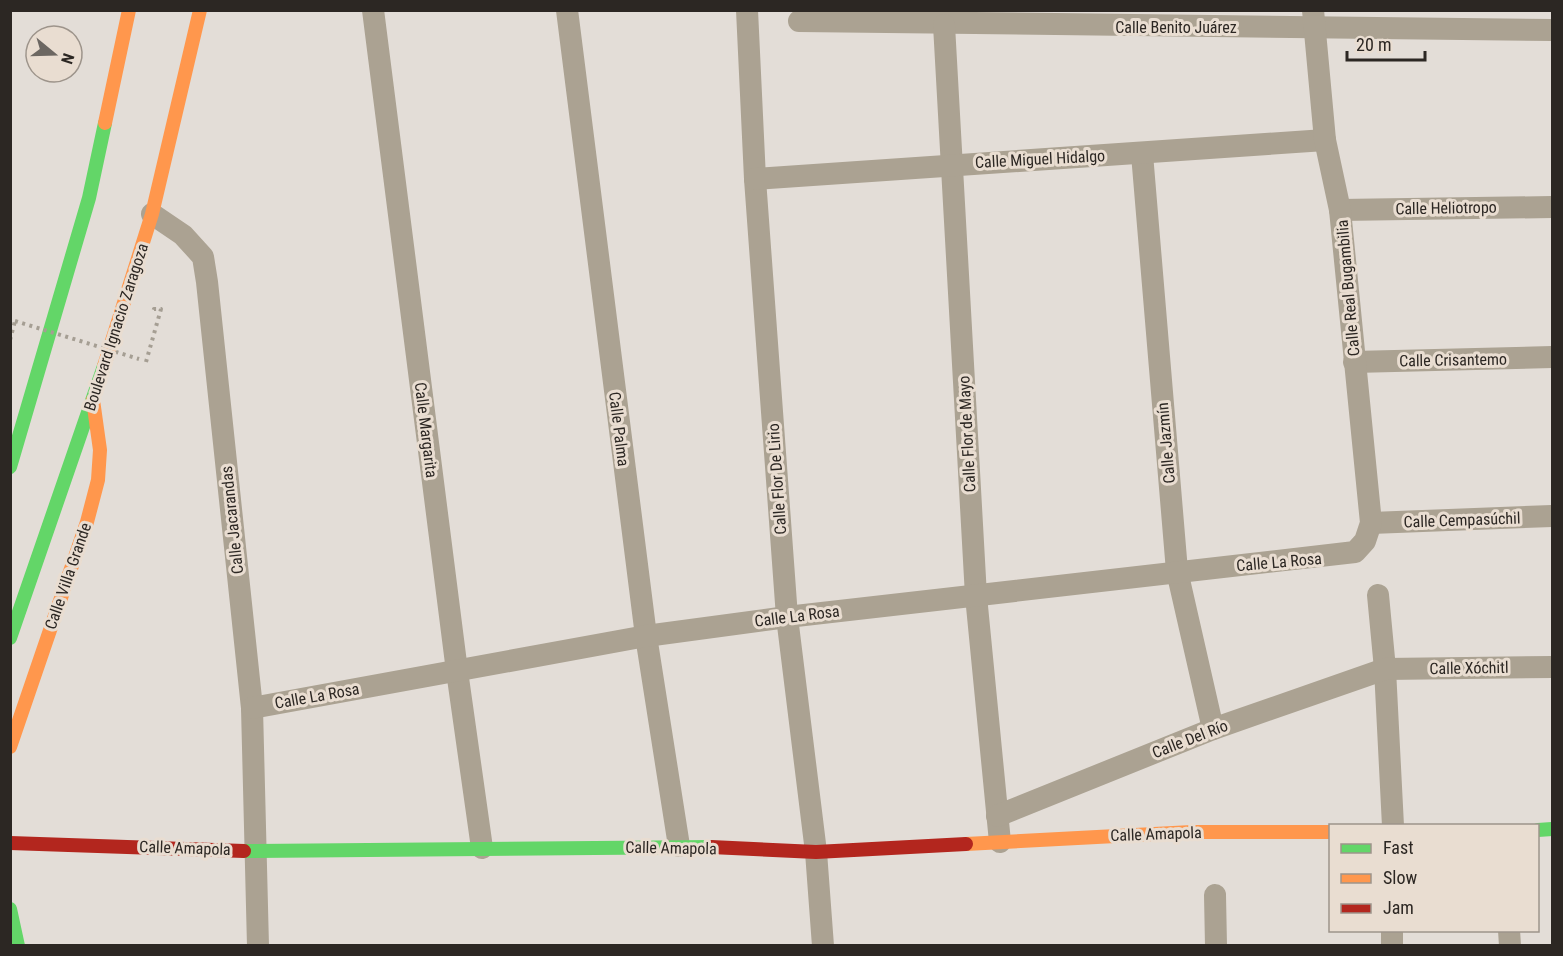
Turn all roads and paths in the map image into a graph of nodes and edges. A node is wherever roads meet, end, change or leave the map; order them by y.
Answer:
1 (129, 10) edge
2 (200, 10) edge
3 (373, 10) edge
4 (567, 10) edge
5 (747, 10) edge
6 (1314, 19) edge
7 (799, 21) dead end
8 (944, 25) junction
9 (1552, 30) edge
10 (1325, 140) junction
11 (1142, 154) junction
12 (952, 164) junction
13 (755, 179) junction
14 (1552, 207) edge
15 (1340, 210) junction
16 (152, 214) junction
17 (151, 319) dead end
18 (10, 340) edge
19 (142, 349) dead end
20 (1552, 357) edge
21 (146, 362) dead end
22 (1354, 362) junction
23 (93, 400) junction
24 (10, 467) edge
25 (1552, 516) edge
26 (1371, 523) junction
27 (1177, 571) junction
28 (1378, 595) dead end
29 (976, 596) junction
30 (786, 617) junction
31 (646, 636) junction
32 (10, 638) edge
33 (1552, 667) edge
34 (1385, 669) junction
35 (457, 671) junction
36 (252, 708) junction
37 (1213, 729) junction
38 (10, 747) edge
39 (997, 816) junction
40 (1393, 824) edge
41 (1329, 832) edge
42 (1000, 842) junction
43 (10, 843) edge
44 (679, 846) junction
45 (482, 848) junction
46 (257, 851) junction
47 (816, 852) junction
48 (1215, 895) dead end
49 (10, 909) edge
50 (18, 945) edge
51 (258, 945) edge
52 (823, 945) edge
53 (1216, 945) edge

1 - 24 street
2 - 16 street, Boulevard Ignacio Zaragoza
3 - 35 street, Calle Margarita
4 - 31 street, Calle Palma
5 - 13 street, Calle Flor De Lirio
6 - 8 street, Calle Benito Juárez
6 - 9 street, Calle Benito Juárez
6 - 10 street, Calle Real Bugambilia
7 - 8 street, Calle Benito Juárez
8 - 12 street, Calle Flor de Mayo
10 - 11 street, Calle Miguel Hidalgo
10 - 15 street, Calle Real Bugambilia
11 - 12 street, Calle Miguel Hidalgo
11 - 27 street, Calle Jazmín
12 - 13 street, Calle Miguel Hidalgo
12 - 29 street, Calle Flor de Mayo
13 - 30 street, Calle Flor De Lirio
14 - 15 street, Calle Heliotropo
15 - 22 street, Calle Real Bugambilia
16 - 23 street, Boulevard Ignacio Zaragoza
16 - 36 street, Calle Jacarandas
17 - 21 path
18 - 19 path, bridge
20 - 22 street, Calle Crisantemo
22 - 26 street, Calle Real Bugambilia
23 - 32 street, Boulevard Ignacio Zaragoza
23 - 38 street, Calle Villa Grande
25 - 26 street, Calle Cempasúchil
26 - 27 street, Calle La Rosa
27 - 29 street, Calle La Rosa
27 - 37 street, Calle Jazmín
28 - 34 street
29 - 30 street, Calle La Rosa
29 - 39 street, Calle Flor de Mayo
30 - 31 street, Calle La Rosa
30 - 47 street, Calle Flor De Lirio
31 - 35 street, Calle La Rosa
31 - 44 street, Calle Palma
33 - 34 street, Calle Xóchitl
34 - 37 street, Calle Del Río
34 - 40 street
35 - 36 street, Calle La Rosa
35 - 45 street, Calle Margarita
36 - 46 street, Calle Jacarandas
37 - 39 street, Calle Del Río
39 - 42 street, Calle Flor de Mayo
41 - 42 street, Calle Amapola
42 - 47 street, Calle Amapola
43 - 46 street, Calle Amapola
44 - 45 street, Calle Amapola
44 - 47 street, Calle Amapola
45 - 46 street, Calle Amapola
46 - 51 street, Calle Jacarandas
47 - 52 street, Calle Flor De Lirio
48 - 53 street
49 - 50 street

